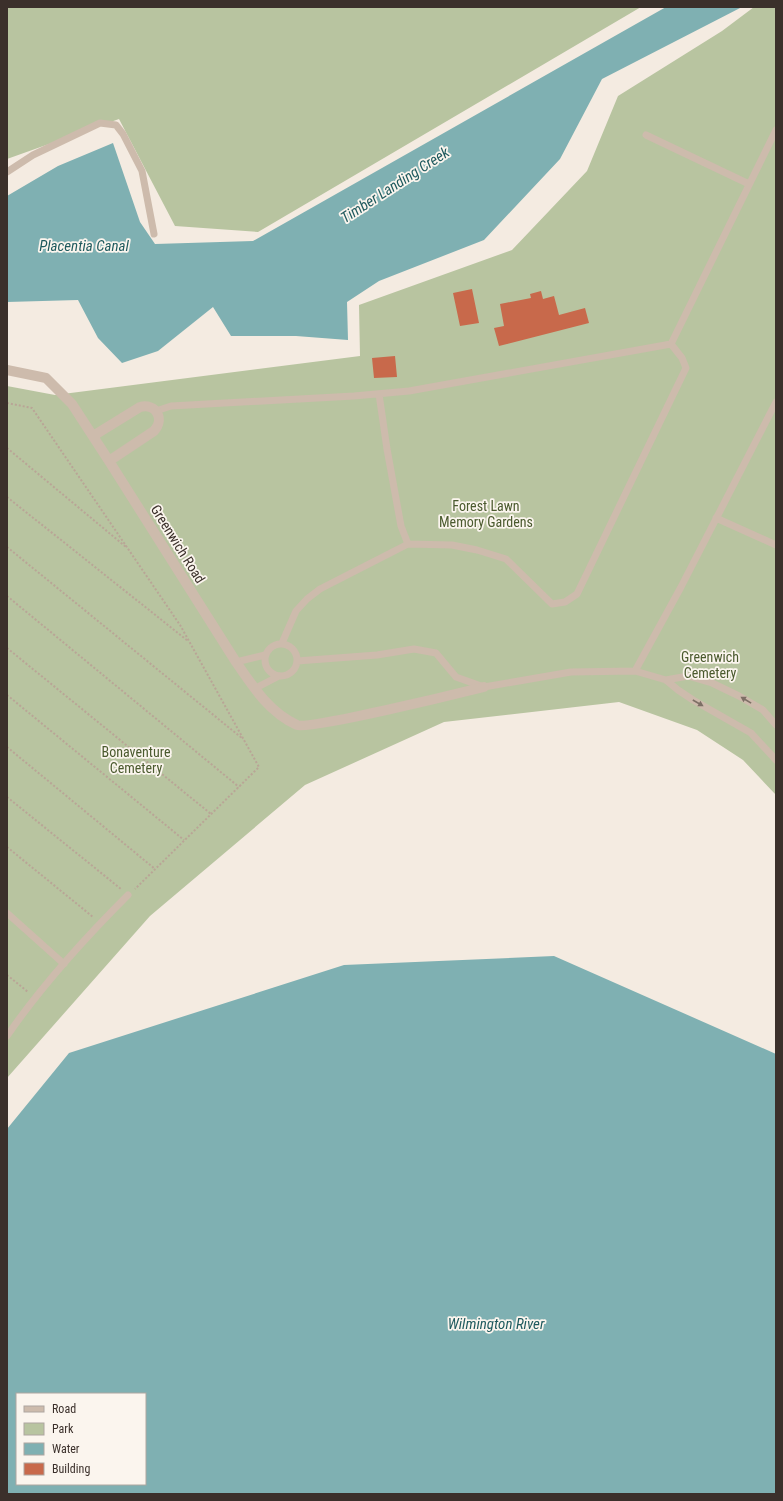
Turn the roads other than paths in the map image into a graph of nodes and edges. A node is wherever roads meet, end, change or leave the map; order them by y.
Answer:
1 (776, 130) edge
2 (646, 135) dead end
3 (7, 172) edge
4 (749, 184) junction
5 (154, 234) dead end
6 (671, 344) junction
7 (7, 370) edge
8 (379, 394) junction
9 (776, 402) edge
10 (156, 411) junction
11 (93, 436) junction
12 (109, 461) junction
13 (716, 518) junction
14 (408, 544) junction
15 (776, 545) edge
16 (282, 643) junction
17 (265, 655) junction
18 (297, 661) junction
19 (236, 662) junction
20 (635, 671) junction
21 (279, 676) junction
22 (666, 680) junction
23 (484, 687) junction
24 (254, 689) junction
25 (776, 725) edge
26 (776, 760) edge
27 (128, 895) road end
28 (7, 914) edge
29 (64, 964) junction
30 (7, 1036) edge

1 - 4 lane
2 - 4 lane
3 - 5 lane
4 - 6 lane
6 - 8 lane
6 - 14 lane
7 - 11 street, Greenwich Road
8 - 10 lane
8 - 14 lane
9 - 13 lane
10 - 11 street
10 - 12 street
11 - 12 street, Greenwich Road
12 - 19 street, Greenwich Road
13 - 15 lane
13 - 20 lane
14 - 16 lane
16 - 17 lane
16 - 18 lane
17 - 19 lane
17 - 21 lane
18 - 21 lane
18 - 23 lane
19 - 24 street, Greenwich Road
20 - 22 lane
20 - 23 lane
21 - 24 lane
25 -> 22 lane
22 -> 26 lane
23 - 24 street, Greenwich Road
27 - 29 lane
28 - 29 lane
29 - 30 lane

